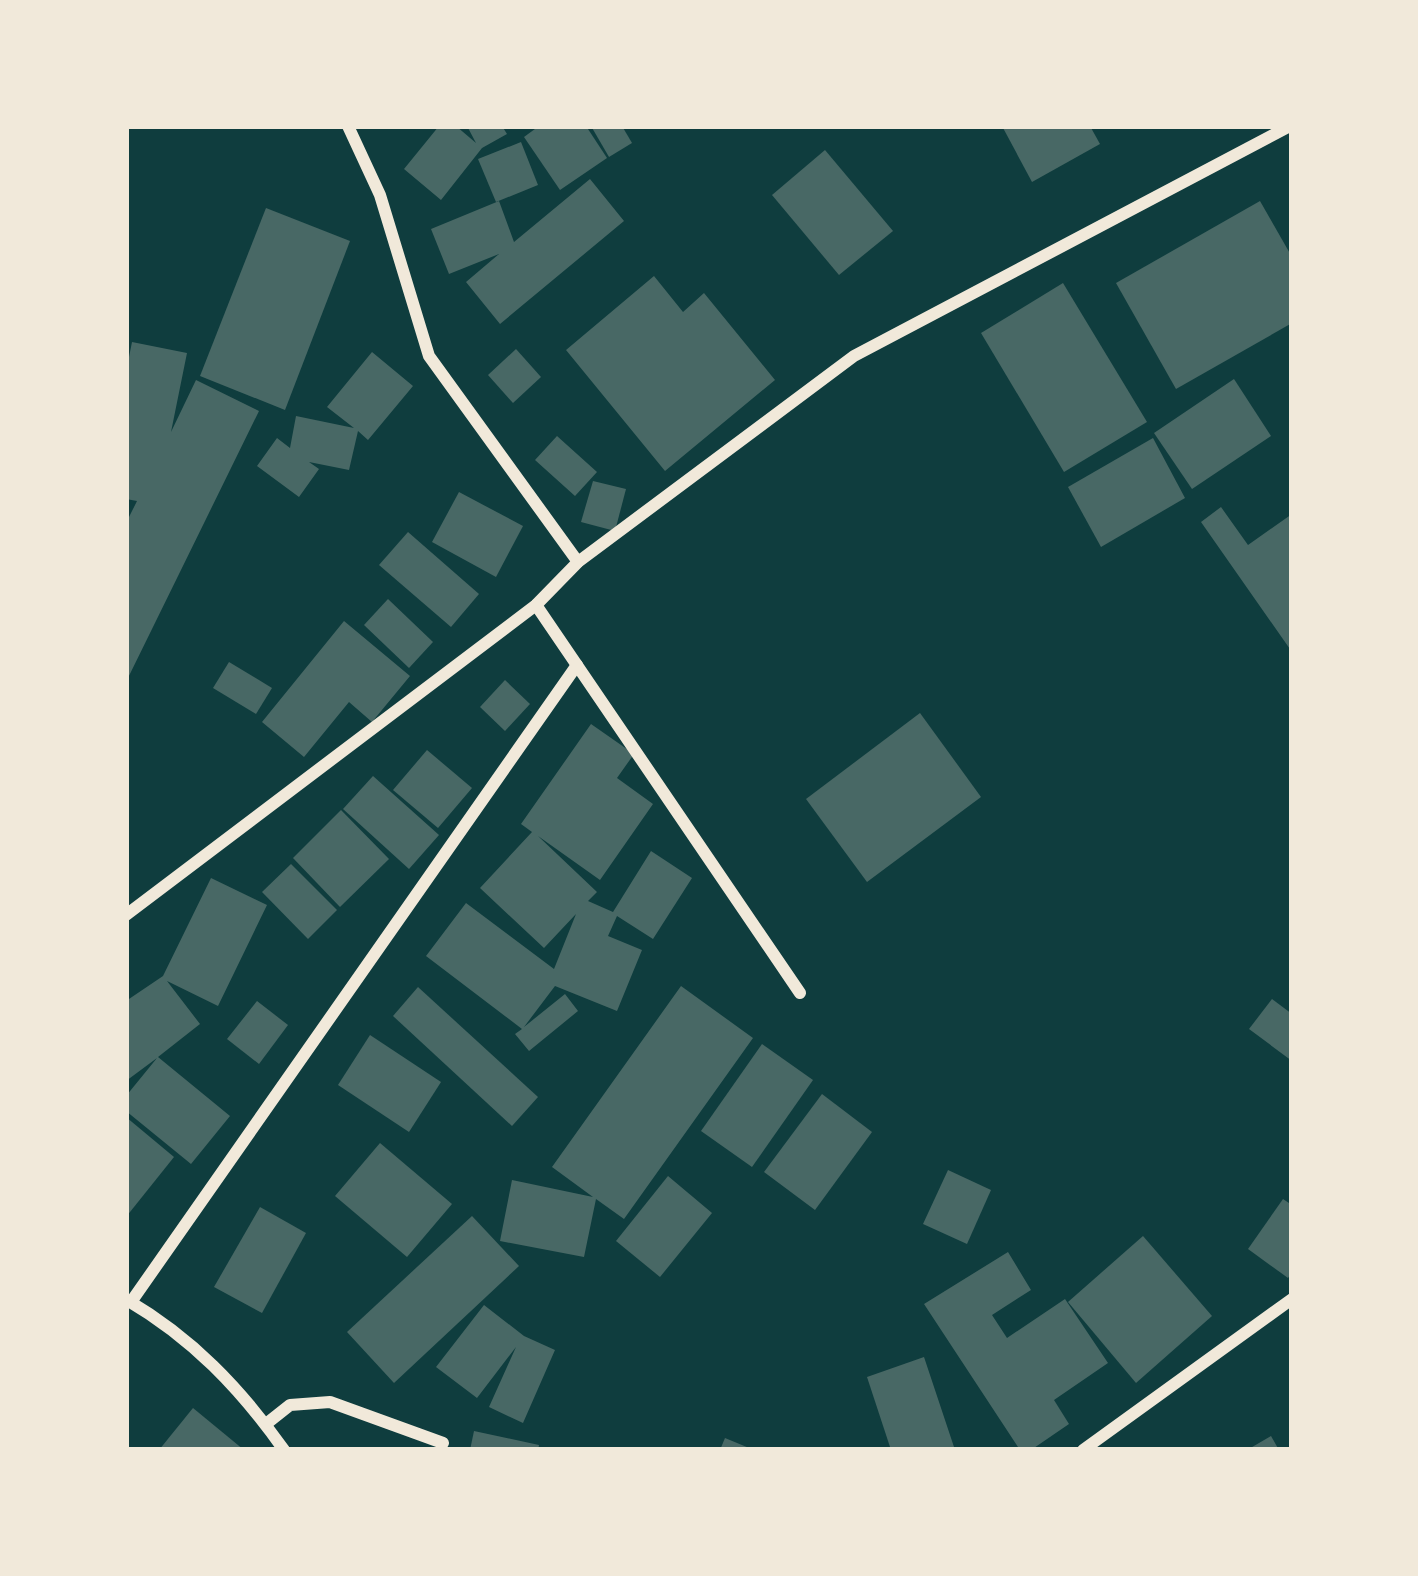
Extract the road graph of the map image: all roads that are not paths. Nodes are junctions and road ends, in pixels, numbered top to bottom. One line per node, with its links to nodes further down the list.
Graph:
1 (348, 126): 3 (street)
2 (1289, 128): 3 (street)
3 (578, 562): 4 (street)
4 (536, 604): 5 (street); 6 (street)
5 (577, 665): 7 (street); 9 (street)
6 (126, 916)
7 (800, 993)
8 (1292, 1299): 12 (street)
9 (129, 1301): 10 (street)
10 (266, 1424): 11 (street); 13 (street)
11 (442, 1443)
12 (1093, 1447)
13 (284, 1450)

